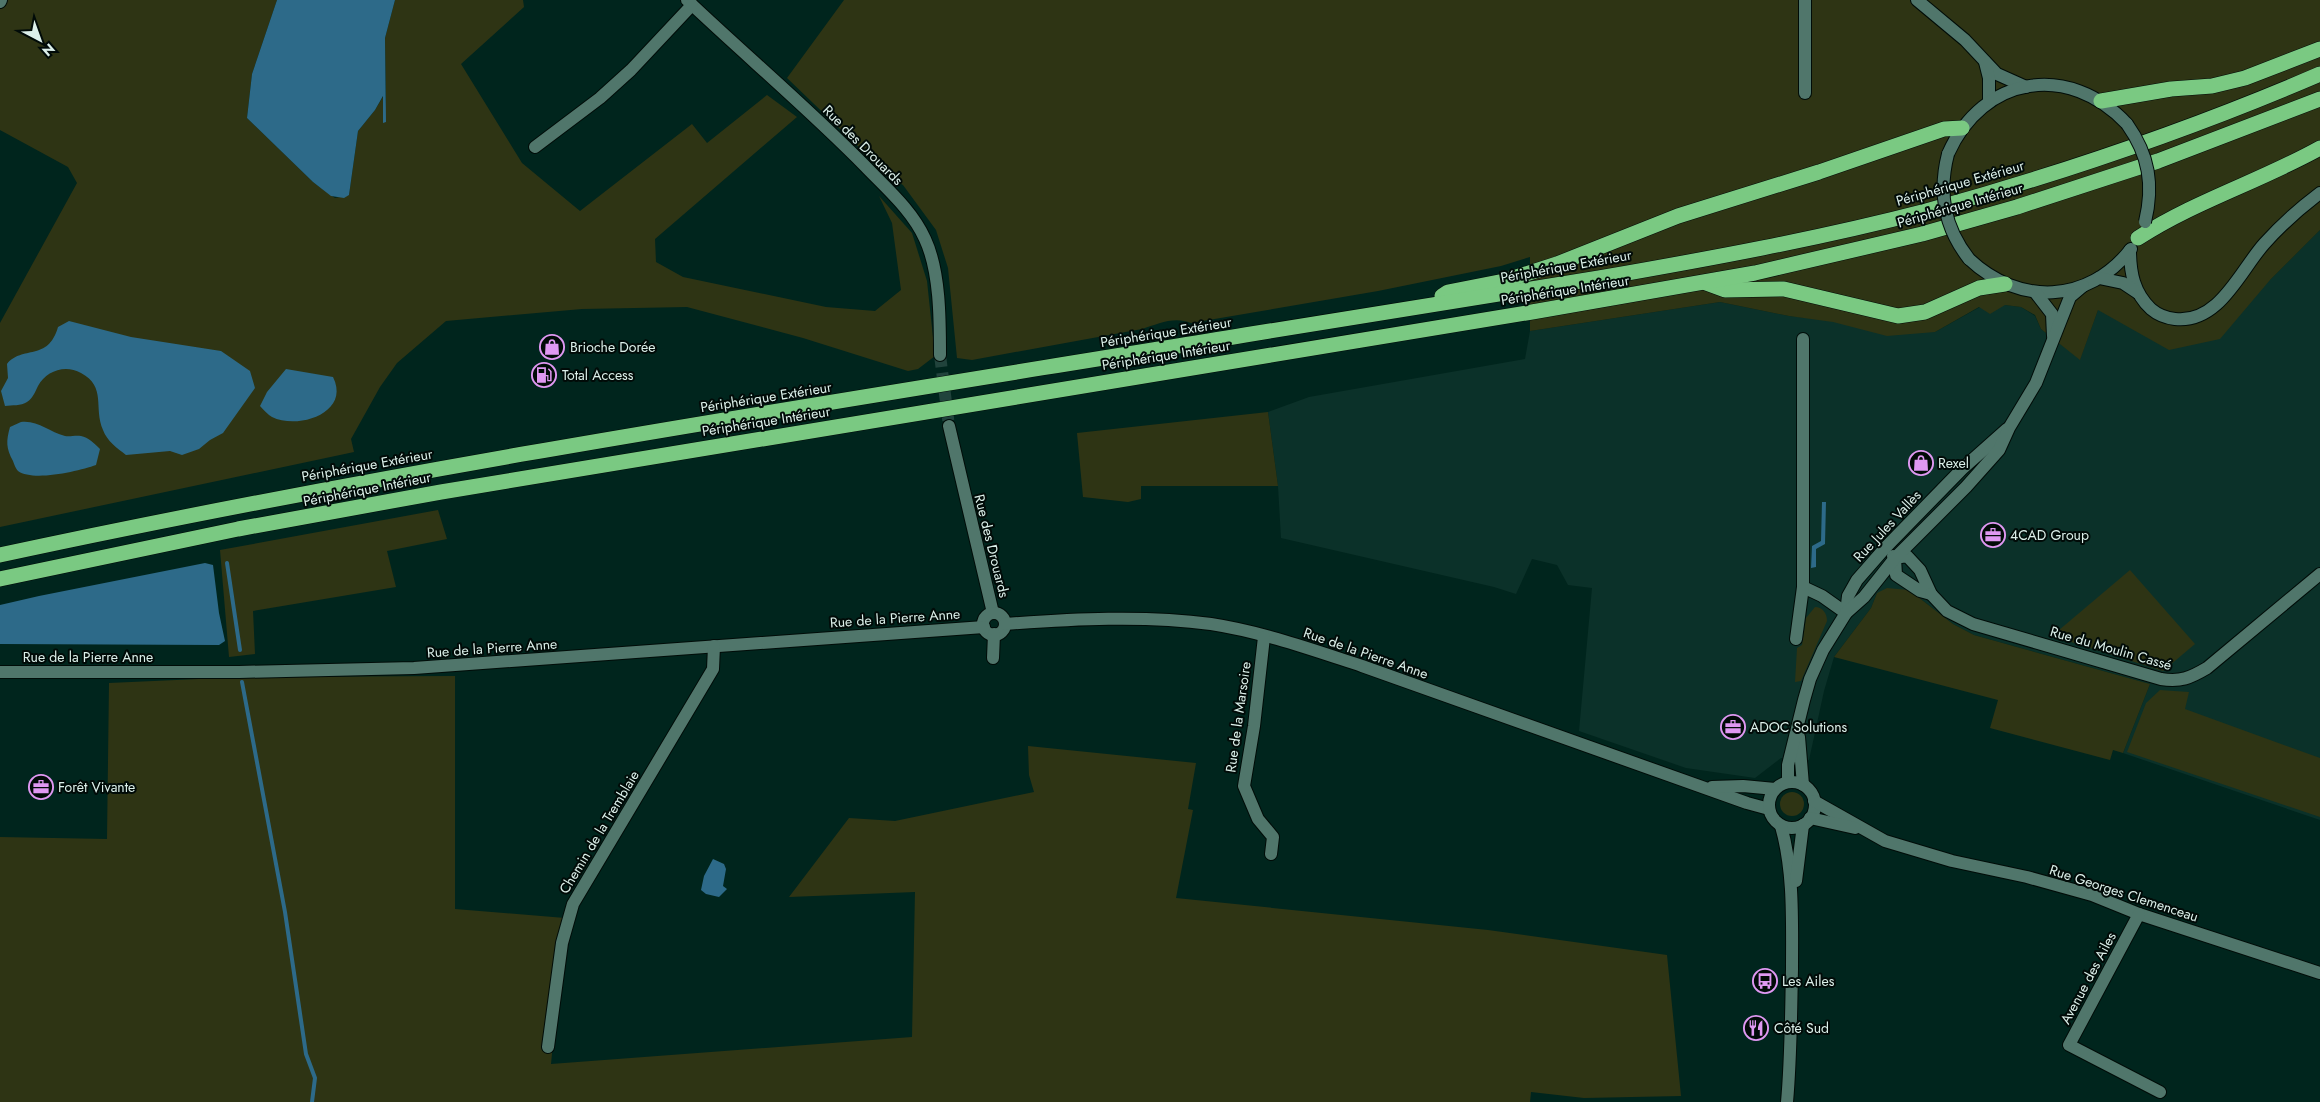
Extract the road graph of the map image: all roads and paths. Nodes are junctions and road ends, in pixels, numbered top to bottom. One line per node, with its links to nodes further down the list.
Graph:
1 (1805, 0): 8 (street)
2 (1917, 0): 5 (street)
3 (690, 2): 13 (street); 26 (street, Rue des Drouards)
4 (2320, 49): 10 (highway)
5 (1985, 62): 7 (street); 11 (street)
6 (2320, 74): 23 (highway, Périphérique Extérieur)
7 (2026, 87): 10 (street); 11 (street)
8 (1805, 93)
9 (2320, 98): 18 (highway, Périphérique Intérieur)
10 (2101, 100): 16 (street, bridge)
11 (1989, 102): 12 (street)
12 (1962, 128): 19 (street, bridge); 23 (highway)
13 (535, 147)
14 (2320, 148): 16 (highway)
15 (2320, 193): 22 (street)
16 (2134, 244): 17 (street); 22 (street)
17 (2099, 278): 20 (street); 22 (street)
18 (1706, 282): 19 (highway); 33 (highway, Périphérique Intérieur)
19 (2005, 284): 21 (street)
20 (2083, 286): 21 (street); 25 (street, Rue Jules Vallès)
21 (2035, 292): 25 (street, Rue Jules Vallès)
22 (2138, 293)
23 (1429, 305): 30 (highway, Périphérique Extérieur)
24 (1803, 339): 34 (street)
25 (2053, 339): 28 (street, Rue Jules Vallès)
26 (940, 354)
27 (949, 426): 36 (street, Rue des Drouards)
28 (2009, 428): 29 (street, Rue Jules Vallès); 31 (street, Rue Jules Vallès)
29 (1885, 548): 31 (street); 37 (street, Rue Jules Vallès)
30 (0, 555)
31 (1901, 557): 35 (street, Rue du Moulin Cassé); 35 (street, Rue du Moulin Cassé); 37 (street, Rue Jules Vallès)
32 (2320, 574): 35 (street, Rue du Moulin Cassé)
33 (0, 579)
34 (1803, 587): 37 (street); 41 (street)
35 (1931, 594)
36 (993, 613): 38 (street); 39 (street)
37 (1846, 613): 45 (street, Rue Jules Vallès)
38 (1005, 624): 39 (street); 40 (street, Rue de la Pierre Anne)
39 (989, 630): 42 (street, Rue de la Pierre Anne); 43 (street)
40 (1264, 636): 48 (street, Rue de la Pierre Anne); 55 (street, Rue de la Marsoire)
41 (1796, 639)
42 (714, 646): 44 (street, Rue de la Pierre Anne); 59 (street, Chemin de la Tremblaie)
43 (993, 658)
44 (0, 672)
45 (1798, 730): 46 (street, Rue Jules Vallès); 47 (street, Rue Jules Vallès)
46 (1788, 782): 47 (street); 49 (street)
47 (1803, 785): 50 (street)
48 (1704, 787): 49 (street, Rue de la Pierre Anne); 51 (street, Rue de la Pierre Anne)
49 (1775, 789): 51 (street)
50 (1814, 801): 52 (street); 54 (street, Rue Georges Clemenceau)
51 (1769, 809): 53 (street)
52 (1807, 822): 53 (street); 54 (street, Rue Georges Clemenceau); 56 (street)
53 (1781, 826): 56 (street)
54 (1860, 828): 57 (street, Rue Georges Clemenceau)
55 (1271, 854)
56 (1793, 906): 61 (street)
57 (2139, 914): 58 (street, Rue Georges Clemenceau); 60 (street, Avenue des Ailes)
58 (2320, 973)
59 (548, 1047)
60 (2160, 1092)
61 (1787, 1102)

